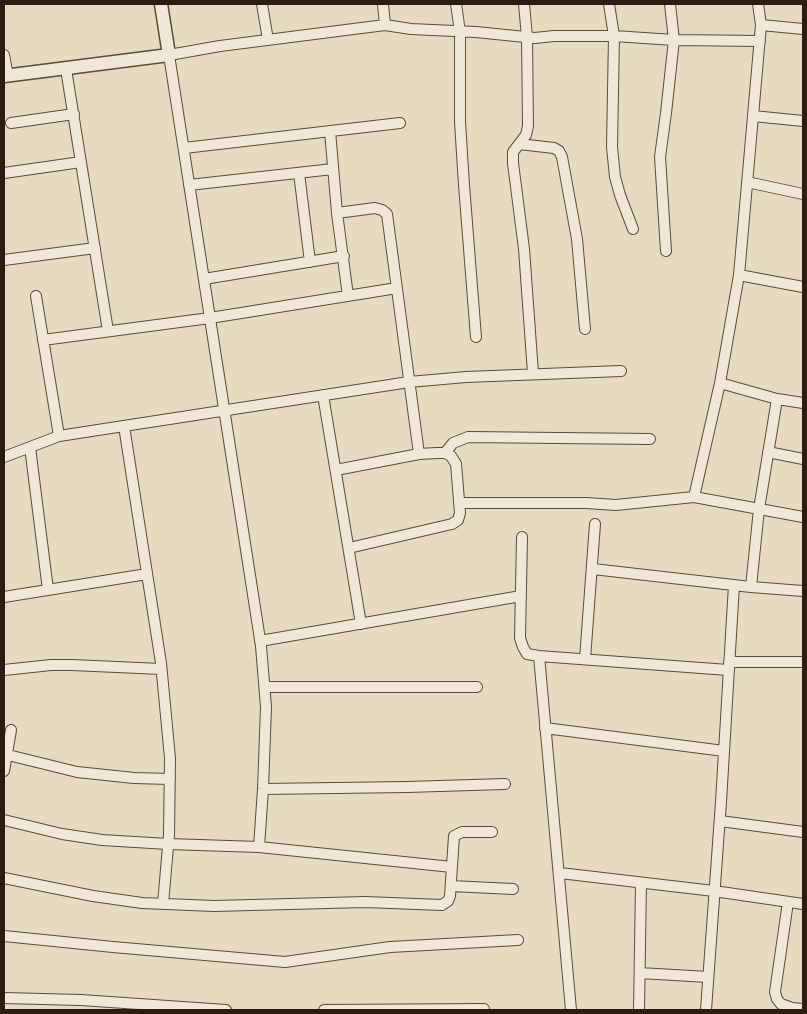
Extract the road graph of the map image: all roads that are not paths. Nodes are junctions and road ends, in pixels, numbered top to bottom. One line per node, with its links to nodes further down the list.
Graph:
1 (162, 4): 18 (street)
2 (262, 4): 15 (street)
3 (383, 4): 9 (street)
4 (456, 4): 12 (street)
5 (524, 4): 14 (street)
6 (609, 4): 13 (street)
7 (670, 4): 16 (street)
8 (758, 4): 10 (street)
9 (385, 25): 12 (street); 15 (street)
10 (761, 25): 11 (street); 17 (street)
11 (803, 29)
12 (460, 32): 14 (street); 53 (street)
13 (614, 36): 14 (street); 16 (street); 38 (street)
14 (527, 37): 28 (street)
15 (268, 40): 18 (street)
16 (674, 40): 17 (street); 40 (street)
17 (760, 41): 23 (street)
18 (169, 55): 20 (street); 29 (street)
19 (4, 56): 21 (street)
20 (66, 69): 21 (street); 22 (street)
21 (6, 76)
22 (74, 114): 25 (street); 30 (street)
23 (752, 116): 24 (street); 34 (street)
24 (803, 121)
25 (11, 123)
26 (400, 123): 27 (street)
27 (330, 131): 29 (street); 31 (street)
28 (519, 144): 51 (street); 56 (street)
29 (184, 148): 35 (street)
30 (81, 162): 32 (street); 39 (street)
31 (333, 169): 33 (street); 37 (street)
32 (4, 173)
33 (299, 173): 35 (street); 43 (street)
34 (747, 182): 36 (street); 44 (street)
35 (189, 185): 45 (street)
36 (803, 194)
37 (337, 213): 41 (street); 47 (street)
38 (633, 229)
39 (95, 248): 42 (street); 52 (street)
40 (666, 251)
41 (344, 256): 43 (street); 49 (street)
42 (4, 260)
43 (310, 262): 45 (street)
44 (740, 275): 46 (street); 58 (street)
45 (204, 279): 50 (street)
46 (803, 286)
47 (397, 288): 49 (street); 57 (street)
48 (36, 296): 54 (street)
49 (348, 296): 50 (street)
50 (210, 318): 52 (street); 62 (street)
51 (586, 329)
52 (108, 331): 54 (street)
53 (476, 337)
54 (44, 340): 64 (street)
55 (621, 371): 56 (street)
56 (533, 373): 57 (street)
57 (409, 382): 59 (street); 69 (street)
58 (720, 383): 60 (street); 73 (street)
59 (323, 395): 62 (street); 72 (street)
60 (777, 398): 61 (street); 67 (street)
61 (803, 403)
62 (224, 411): 63 (street); 89 (street)
63 (124, 426): 64 (street); 81 (street)
64 (59, 436): 66 (street)
65 (650, 440): 68 (street)
66 (30, 447): 70 (street); 84 (street)
67 (768, 452): 71 (street); 75 (street)
68 (445, 453): 69 (street); 74 (street)
69 (419, 454): 72 (street)
70 (4, 458)
71 (803, 459)
72 (336, 470): 79 (street)
73 (694, 498): 74 (street); 75 (street)
74 (459, 502): 79 (street)
75 (759, 509): 76 (street); 83 (street)
76 (803, 517)
77 (595, 524): 80 (street)
78 (522, 538): 86 (street)
79 (349, 548): 88 (street)
80 (593, 569): 82 (street); 91 (street)
81 (147, 574): 84 (street); 94 (street)
82 (734, 585): 83 (street); 93 (street)
83 (751, 587): 85 (street)
84 (48, 590): 87 (street)
85 (803, 591)
86 (521, 596): 88 (street); 90 (street)
87 (4, 597)
88 (362, 624): 89 (street)
89 (260, 641): 96 (street)
90 (539, 656): 91 (street); 98 (street)
91 (585, 659): 93 (street)
92 (803, 662): 93 (street)
93 (729, 666): 100 (street)
94 (161, 669): 95 (street); 103 (street)
95 (4, 670)
96 (265, 687): 97 (street); 105 (street)
97 (477, 687)
98 (545, 728): 100 (street); 113 (street)
99 (11, 730): 101 (street)
100 (724, 751): 107 (street)
101 (5, 754): 102 (street); 103 (street)
102 (4, 771)
103 (170, 779): 110 (street)
104 (506, 784): 105 (street)
105 (263, 789): 111 (street)
106 (4, 820): 110 (street)
107 (720, 820): 109 (street); 118 (street)
108 (492, 832): 112 (street)
109 (803, 832)
110 (168, 844): 111 (street); 120 (street)
111 (259, 847): 112 (street)
112 (452, 867): 116 (street)
113 (560, 873): 115 (street); 131 (street)
114 (4, 878): 120 (street)
115 (641, 882): 118 (street); 124 (street)
116 (451, 886): 117 (street); 120 (street)
117 (513, 889)
118 (714, 891): 119 (street); 125 (street)
119 (788, 902): 121 (street); 128 (street)
120 (163, 904)
121 (803, 904)
122 (4, 936): 123 (street)
123 (518, 940)
124 (640, 973): 125 (street); 132 (street)
125 (708, 977): 133 (street)
126 (4, 998): 129 (street)
127 (484, 1009): 130 (street)
128 (803, 1009)
129 (226, 1010)
130 (324, 1010)
131 (571, 1010)
132 (639, 1010)
133 (706, 1010)

